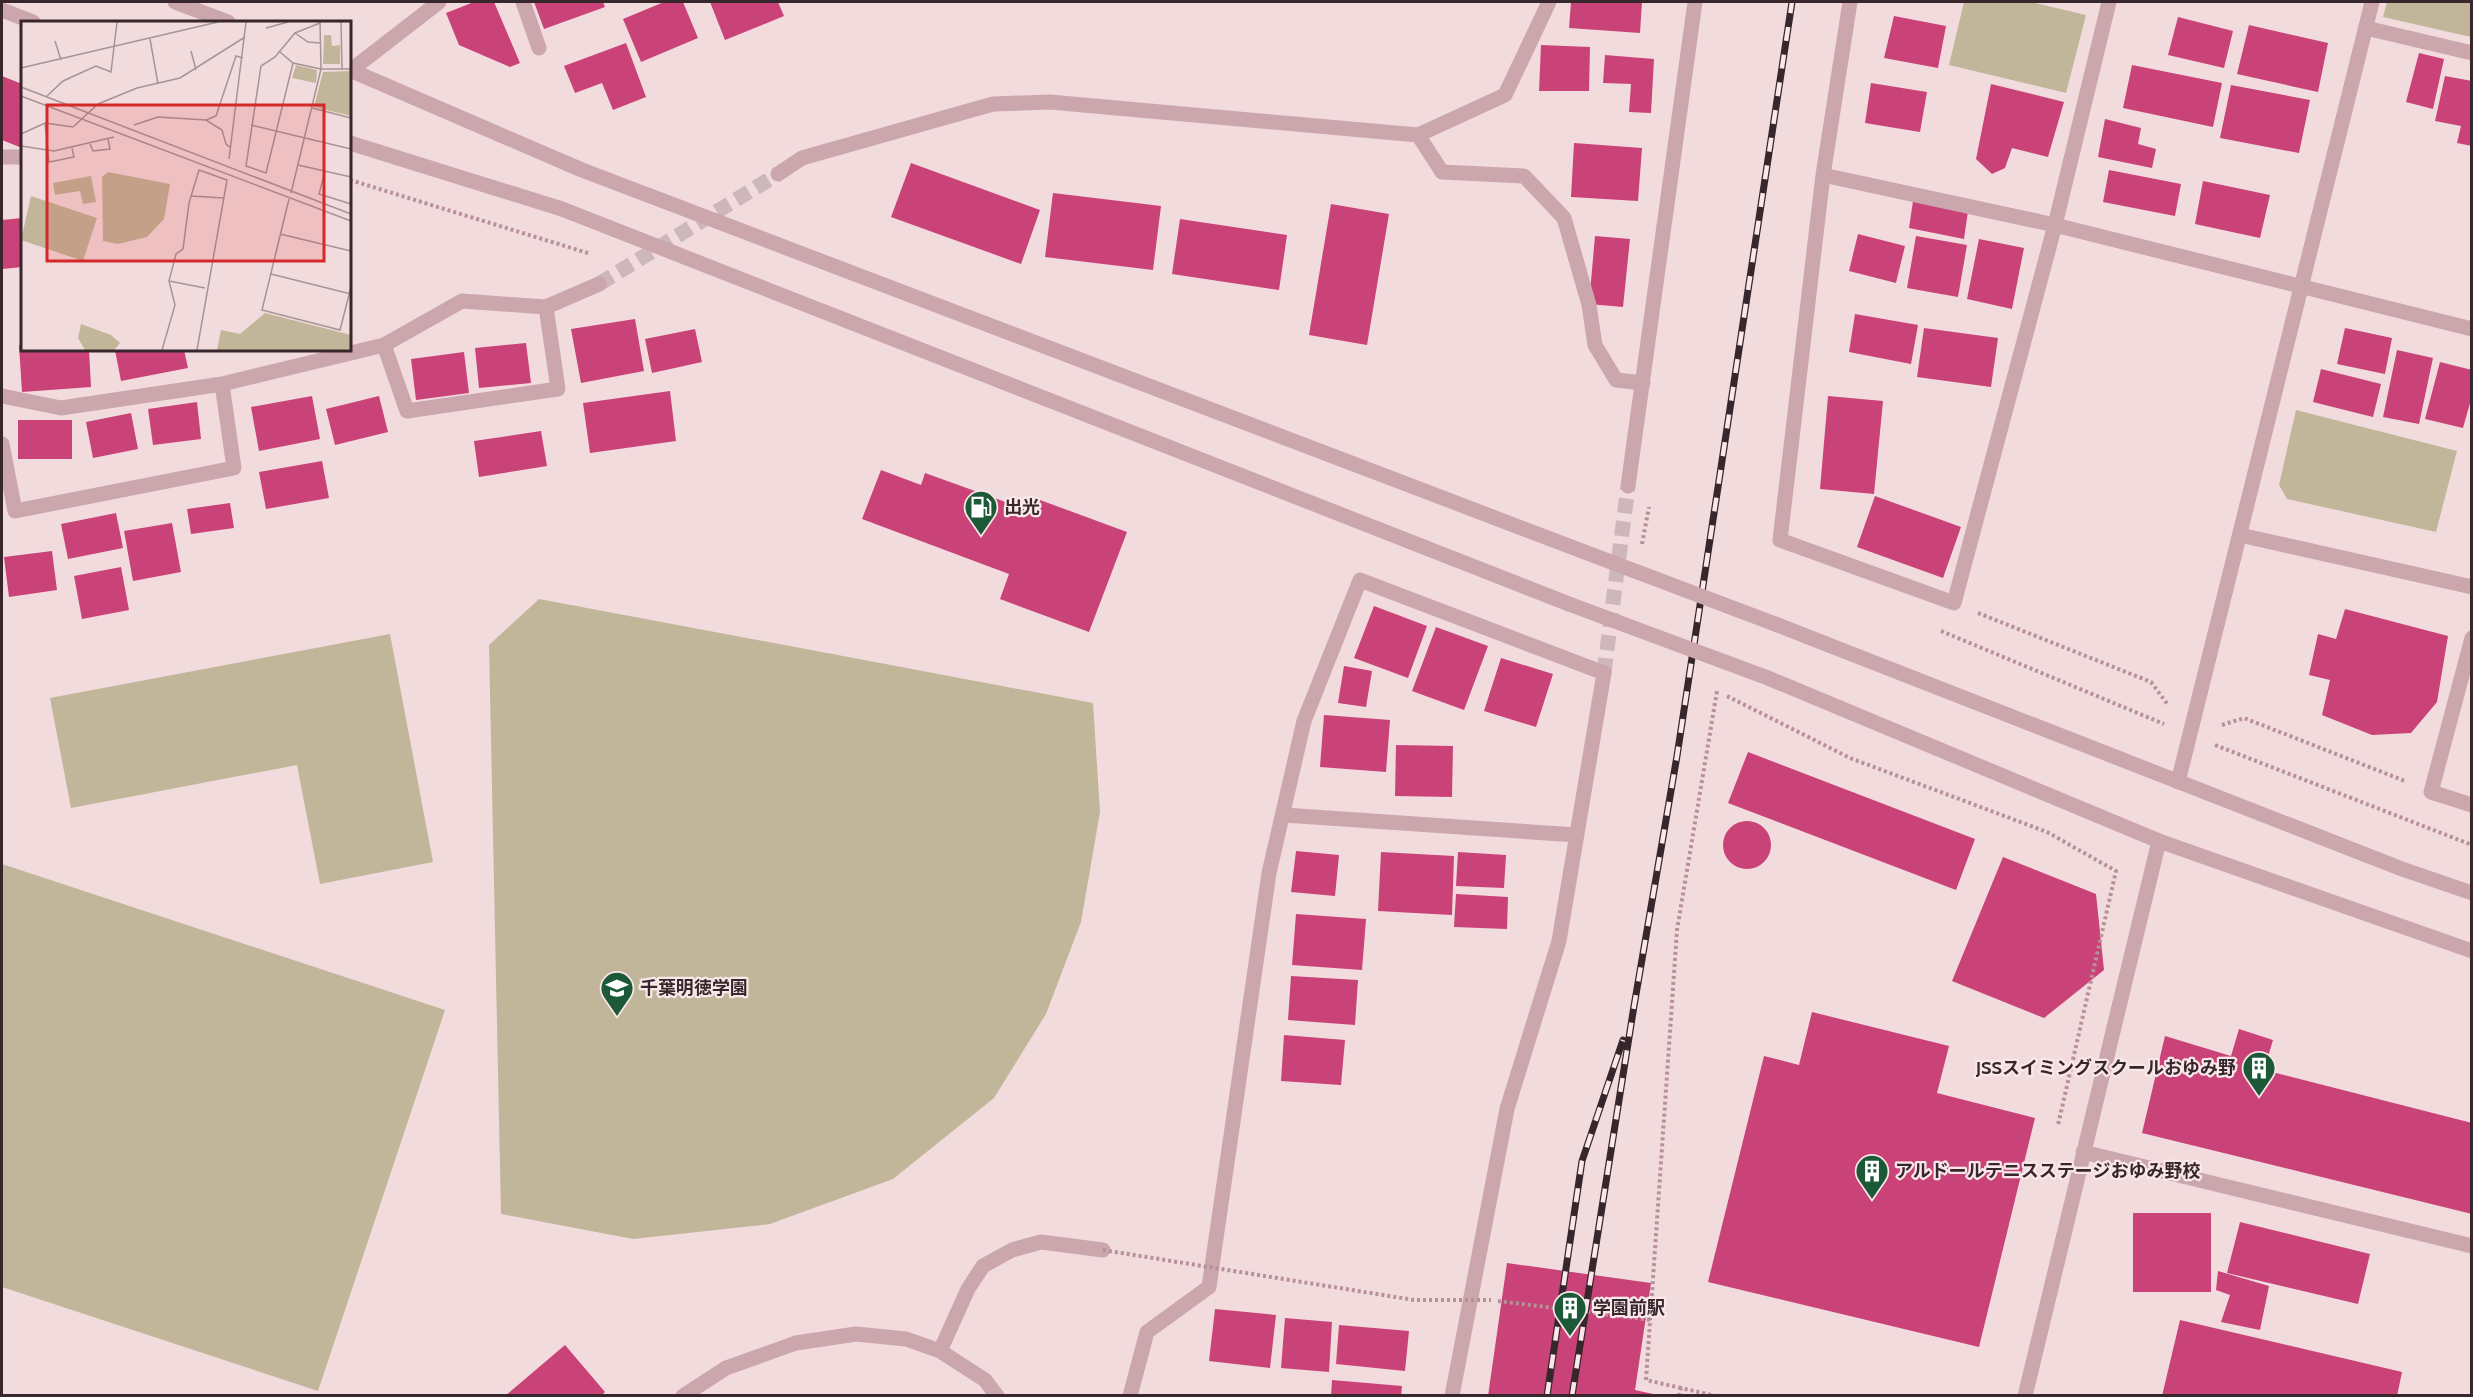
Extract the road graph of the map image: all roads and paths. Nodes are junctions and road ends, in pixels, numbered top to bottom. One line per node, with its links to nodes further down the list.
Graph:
1 (175, 2): 11 (street)
2 (439, 2): 15 (street)
3 (523, 2): 13 (street)
4 (1549, 2): 17 (street)
5 (1695, 2): 29 (street)
6 (1851, 2): 22 (street)
7 (2109, 2): 23 (street)
8 (2372, 2): 12 (street)
9 (2, 10): 10 (street)
10 (30, 21)
11 (225, 21)
12 (2366, 28): 14 (street); 25 (street)
13 (539, 48)
14 (2472, 53)
15 (351, 69)
16 (351, 70): 40 (street, bridge)
17 (1418, 135): 21 (street); 29 (street)
18 (351, 143): 45 (street, bridge)
19 (2, 157): 20 (street)
20 (21, 157)
21 (778, 174)
22 (1824, 175): 23 (street); 36 (street)
23 (2055, 225): 25 (street); 36 (street)
24 (599, 284): 26 (street)
25 (2302, 287): 27 (street); 34 (street)
26 (546, 307): 28 (street); 28 (street)
27 (2472, 329)
28 (384, 345): 30 (street)
29 (1643, 383): 33 (street)
30 (222, 384): 31 (street); 32 (street)
31 (2, 396)
32 (2, 444)
33 (1628, 486)
34 (2240, 535): 35 (street); 39 (street)
35 (2472, 587)
36 (1954, 603): 39 (path)
37 (1936, 629): 39 (path)
38 (2472, 638): 41 (street)
39 (2189, 735): 40 (street); 41 (path); 46 (path)
40 (2178, 782): 47 (street)
41 (2431, 792): 42 (street)
42 (2472, 805)
43 (1284, 814): 44 (street); 44 (street); 58 (street)
44 (1576, 835): 59 (street)
45 (2159, 841): 48 (street); 50 (street)
46 (2472, 845)
47 (2472, 893)
48 (2472, 951)
49 (2058, 1128): 53 (path)
50 (2083, 1152): 51 (street); 62 (street)
51 (2472, 1246)
52 (1102, 1250): 53 (path, bridge); 54 (street)
53 (1650, 1320): 55 (path)
54 (940, 1351): 56 (street); 57 (street)
55 (1681, 1388): 60 (path); 61 (path)
56 (683, 1395)
57 (997, 1395)
58 (1130, 1395)
59 (1452, 1395)
60 (1680, 1395)
61 (1716, 1395)
62 (2025, 1395)

